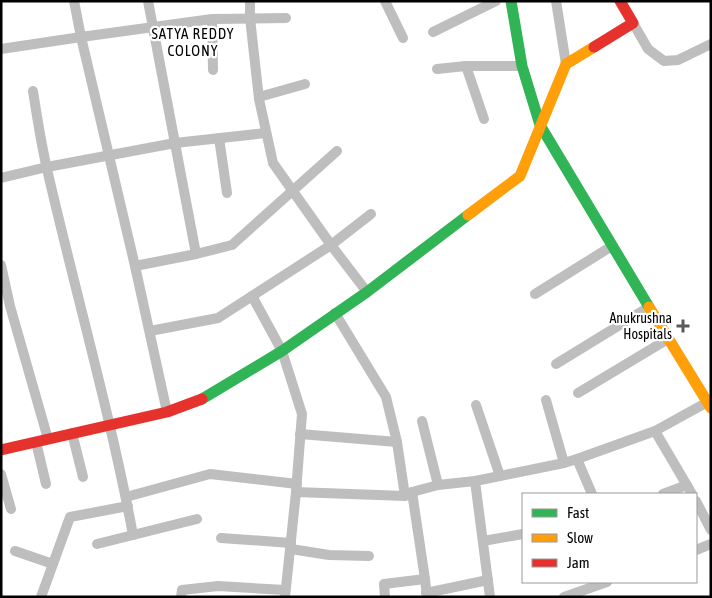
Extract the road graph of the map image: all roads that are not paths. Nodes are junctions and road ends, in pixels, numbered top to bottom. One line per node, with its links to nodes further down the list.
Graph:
1 (74, 1): 15 (street)
2 (148, 1): 13 (street)
3 (250, 1): 9 (street)
4 (386, 1): 16 (street)
5 (496, 1): 14 (street)
6 (511, 1): 21 (street)
7 (556, 1): 19 (street)
8 (620, 1): 12 (street)
9 (250, 18): 10 (street); 11 (street); 26 (street)
10 (286, 18)
11 (212, 20): 13 (street); 23 (street)
12 (633, 23): 17 (street); 19 (street)
13 (152, 27): 15 (street); 31 (street)
14 (432, 32)
15 (81, 37): 18 (street); 33 (street)
16 (403, 38)
17 (711, 44)
18 (1, 49)
19 (566, 64): 28 (street)
20 (466, 66): 21 (street); 22 (street); 27 (street)
21 (522, 66): 28 (street)
22 (438, 69)
23 (213, 70)
24 (305, 84): 26 (street)
25 (33, 91): 34 (street)
26 (259, 97): 29 (street)
27 (484, 119)
28 (540, 125): 40 (street); 44 (street)
29 (266, 133): 30 (street); 36 (street)
30 (219, 138): 31 (street); 37 (street)
31 (175, 143): 33 (street); 41 (street)
32 (337, 151): 36 (street)
33 (109, 156): 34 (street); 43 (street)
34 (46, 167): 35 (street); 60 (street)
35 (1, 178)
36 (293, 191): 39 (street); 41 (street)
37 (227, 193)
38 (371, 214): 39 (street)
39 (331, 245): 44 (street); 46 (street)
40 (612, 246): 45 (street); 47 (street)
41 (196, 254): 43 (street)
42 (1, 265): 48 (street)
43 (135, 266): 50 (street)
44 (367, 292): 49 (street)
45 (535, 294)
46 (252, 296): 50 (street); 52 (street)
47 (649, 307): 51 (street); 53 (street)
48 (6, 308): 64 (street)
49 (335, 313): 52 (street); 66 (street)
50 (150, 331): 58 (street)
51 (668, 339): 54 (street); 56 (street)
52 (282, 351): 58 (street); 63 (street)
53 (556, 364)
54 (578, 393)
55 (546, 400): 69 (street)
56 (710, 403): 61 (street)
57 (476, 405): 71 (street)
58 (167, 412): 60 (street)
59 (422, 421): 75 (street)
60 (110, 424): 62 (street); 81 (street)
61 (655, 431): 68 (street); 77 (street)
62 (72, 433): 64 (street); 72 (street)
63 (300, 434): 66 (street); 76 (street)
64 (48, 439): 65 (street)
65 (36, 442): 67 (street); 74 (street)
66 (397, 442): 80 (street)
67 (1, 450)
68 (577, 459): 69 (street); 78 (street)
69 (564, 463): 71 (street)
70 (1, 474): 83 (street)
71 (500, 476): 73 (street)
72 (83, 477)
73 (475, 481): 75 (street); 89 (street)
74 (46, 484)
75 (438, 485): 80 (street)
76 (297, 488): 80 (street); 81 (street); 92 (street)
77 (690, 490): 79 (street)
78 (592, 493)
79 (670, 493)
80 (408, 494): 97 (street)
81 (127, 501): 87 (street); 96 (street)
82 (697, 503): 85 (street)
83 (10, 509)
84 (197, 519): 87 (street)
85 (711, 530)
86 (522, 534): 89 (street)
87 (133, 535): 90 (street)
88 (222, 538): 92 (street)
89 (483, 541): 98 (street)
90 (97, 544)
91 (711, 544): 93 (street)
92 (291, 546): 95 (street); 100 (street)
93 (697, 550)
94 (15, 551): 96 (street)
95 (369, 556)
96 (53, 564): 102 (street)
97 (425, 579): 101 (street); 104 (street)
98 (488, 580): 101 (street); 105 (street)
99 (604, 583): 106 (street)
100 (285, 594): 103 (street)
101 (427, 595)
102 (41, 597)
103 (181, 597)
104 (385, 597)
105 (490, 597)
106 (564, 597)

